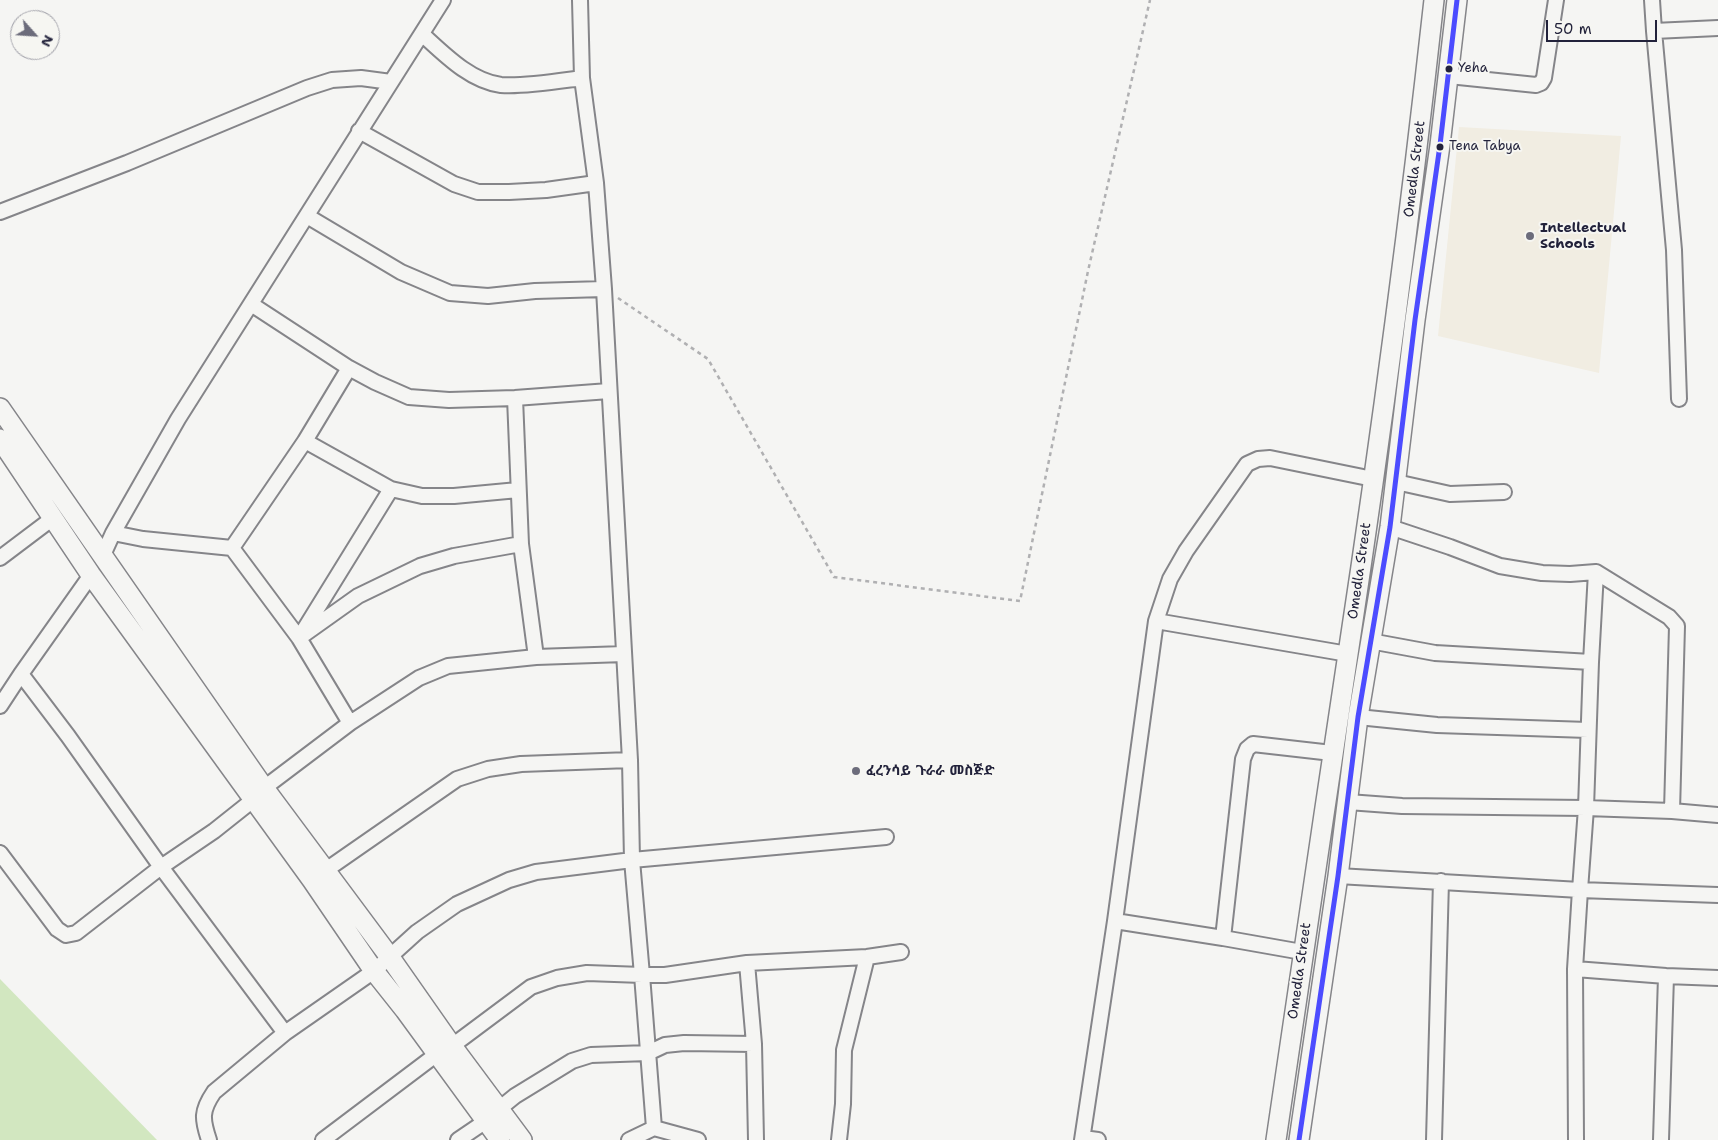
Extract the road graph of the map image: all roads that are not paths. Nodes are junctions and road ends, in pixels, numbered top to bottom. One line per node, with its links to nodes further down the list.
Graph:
1 (443, 0): 9 (street)
2 (580, 0): 11 (street)
3 (1434, 0): 14 (main road, Omedla Street)
4 (1457, 0): 10 (main road, Omedla Street)
5 (1556, 0): 10 (street)
6 (1652, 0): 8 (street)
7 (1718, 28): 8 (street)
8 (1654, 31): 24 (street)
9 (422, 34): 11 (street); 12 (street)
10 (1448, 76): 15 (main road, Omedla Street)
11 (582, 78): 16 (street)
12 (391, 82): 13 (street); 17 (street)
13 (358, 132): 16 (street); 18 (street)
14 (1418, 144): 15 (main road); 28 (main road, Omedla Street)
15 (1440, 145): 29 (main road, Omedla Street)
16 (596, 183): 19 (street)
17 (0, 212)
18 (307, 216): 19 (street); 20 (street)
19 (604, 289): 22 (street)
20 (251, 304): 21 (street); 35 (street)
21 (349, 368): 23 (street); 27 (street)
22 (609, 391): 23 (street); 47 (street)
23 (515, 398): 31 (street)
24 (1680, 399)
25 (0, 408): 36 (main road)
26 (0, 439): 33 (main road)
27 (305, 441): 30 (street); 39 (street)
28 (1373, 479): 44 (street); 48 (main road, Omedla Street)
29 (1396, 482): 32 (street); 34 (main road, Omedla Street)
30 (392, 489): 31 (street); 45 (street)
31 (518, 490): 37 (street)
32 (1504, 492)
33 (53, 518): 38 (main road); 41 (street)
34 (1390, 527): 42 (street); 46 (main road, Omedla Street)
35 (113, 533): 39 (street); 40 (street)
36 (88, 534): 38 (main road); 40 (main road)
37 (521, 544): 45 (street); 49 (street)
38 (73, 548): 43 (main road)
39 (232, 548): 45 (street)
40 (103, 555): 58 (main road)
41 (0, 558)
42 (1596, 572): 50 (street); 61 (street)
43 (91, 575): 51 (street); 58 (main road)
44 (1156, 621): 48 (street); 72 (street)
45 (299, 638): 54 (street)
46 (1370, 642): 50 (street); 53 (main road, Omedla Street)
47 (624, 654): 49 (street); 57 (street)
48 (1348, 654): 56 (main road, Omedla Street)
49 (536, 657): 54 (street)
50 (1591, 662): 55 (street)
51 (21, 674): 52 (street); 66 (street)
52 (0, 706)
53 (1358, 717): 55 (street); 59 (main road, Omedla Street)
54 (350, 723): 58 (street)
55 (1588, 730): 60 (street)
56 (1332, 753): 73 (street); 75 (main road, Omedla Street)
57 (630, 760): 65 (street); 67 (street)
58 (259, 794): 66 (street); 67 (main road); 80 (main road)
59 (1348, 802): 60 (street); 68 (main road, Omedla Street)
60 (1586, 808): 61 (street); 70 (street)
61 (1672, 812): 62 (street)
62 (1718, 815)
63 (886, 837): 65 (street)
64 (0, 853): 66 (street)
65 (632, 860): 76 (street); 81 (street)
66 (161, 867): 84 (street)
67 (326, 870): 76 (main road)
68 (1338, 876): 69 (street); 102 (main road, Omedla Street)
69 (1441, 882): 70 (street); 103 (street)
70 (1580, 890): 71 (street); 79 (street)
71 (1718, 895)
72 (1115, 920): 73 (street); 90 (street)
73 (1223, 938): 75 (street)
74 (901, 952): 77 (street)
75 (1302, 952): 101 (main road, Omedla Street)
76 (389, 956): 80 (street); 86 (main road)
77 (867, 957): 78 (street); 99 (street)
78 (746, 963): 81 (street); 85 (street)
79 (1575, 969): 82 (street); 104 (street)
80 (374, 971): 84 (street); 86 (main road)
81 (642, 975): 86 (street); 87 (street)
82 (1666, 976): 83 (street); 105 (street)
83 (1718, 978)
84 (284, 1032): 91 (street)
85 (754, 1044): 87 (street); 98 (street)
86 (444, 1050): 88 (main road); 92 (street)
87 (648, 1053): 88 (street); 89 (street)
88 (492, 1115): 93 (street); 94 (main road); 95 (main road)
89 (654, 1128): 96 (street); 97 (street)
90 (1083, 1139): 100 (street)
91 (208, 1140)
92 (323, 1140)
93 (458, 1140)
94 (500, 1140)
95 (522, 1140)
96 (629, 1140)
97 (698, 1140)
98 (756, 1140)
99 (839, 1140)
100 (1098, 1140)
101 (1276, 1140)
102 (1299, 1140)
103 (1434, 1140)
104 (1576, 1140)
105 (1661, 1140)

